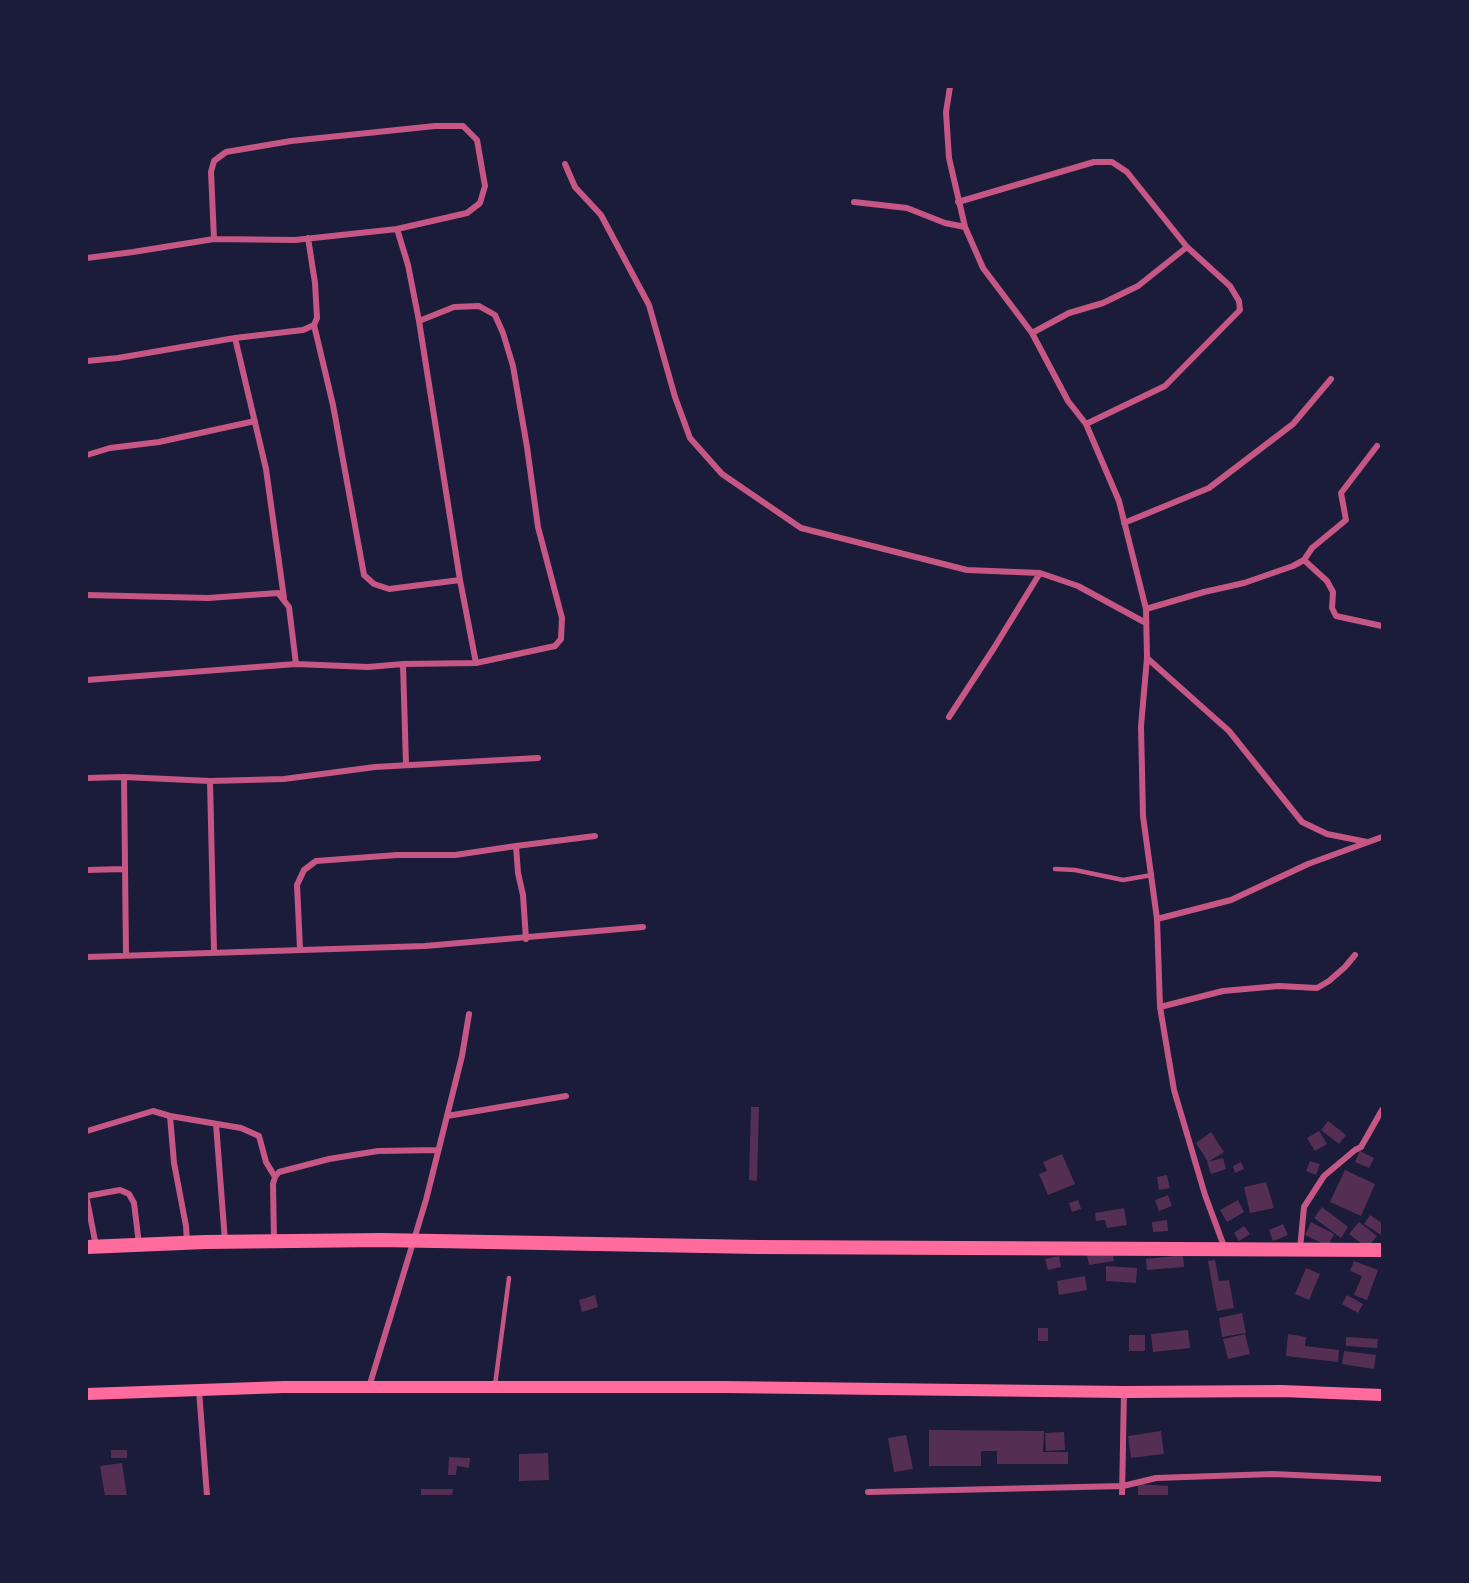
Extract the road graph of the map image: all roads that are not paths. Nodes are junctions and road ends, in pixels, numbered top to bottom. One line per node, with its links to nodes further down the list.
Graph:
1 (950, 87): 4 (street)
2 (565, 164): 23 (street)
3 (854, 202): 5 (street)
4 (958, 202): 5 (street); 9 (street)
5 (965, 227): 13 (street)
6 (397, 229): 7 (street); 8 (street); 11 (street)
7 (214, 238): 8 (street); 10 (street)
8 (309, 238): 12 (street)
9 (1187, 247): 13 (street); 18 (street)
10 (87, 258)
11 (419, 321): 24 (street); 31 (street)
12 (314, 325): 14 (street); 24 (street)
13 (1032, 333): 18 (street)
14 (235, 338): 15 (street); 17 (street)
15 (87, 361)
16 (1331, 379): 21 (street)
17 (255, 421): 20 (street); 26 (street)
18 (1086, 424): 21 (street)
19 (1377, 446): 22 (street)
20 (87, 455)
21 (1124, 523): 27 (street)
22 (1304, 560): 27 (street); 29 (street)
23 (1040, 573): 28 (street); 35 (street)
24 (460, 580): 31 (street)
25 (87, 595): 26 (street)
26 (284, 599): 32 (street)
27 (1146, 609): 28 (street)
28 (1146, 623): 30 (street)
29 (1382, 626)
30 (1147, 658): 43 (street); 48 (street)
31 (477, 663): 33 (street)
32 (296, 664): 33 (street); 34 (street)
33 (403, 664): 37 (street)
34 (87, 680)
35 (949, 717)
36 (538, 758): 37 (street)
37 (406, 765): 40 (street)
38 (124, 777): 39 (street); 40 (street); 45 (street)
39 (87, 778)
40 (210, 781): 53 (street)
41 (595, 836): 44 (street)
42 (1382, 837): 43 (street)
43 (1367, 842): 49 (street)
44 (516, 846): 51 (street); 52 (street)
45 (125, 869): 46 (street); 54 (street)
46 (87, 870)
47 (1055, 870): 48 (lane)
48 (1152, 875): 49 (street)
49 (1157, 919): 57 (street)
50 (643, 927): 51 (street)
51 (526, 939): 52 (street)
52 (300, 949): 53 (street)
53 (214, 952): 54 (street)
54 (126, 955): 56 (street)
55 (1355, 955): 57 (street)
56 (87, 957)
57 (1160, 1007): 75 (street)
58 (469, 1014): 62 (street)
59 (566, 1096): 62 (street)
60 (1382, 1110): 76 (street)
61 (170, 1116): 63 (street); 64 (street); 72 (street)
62 (447, 1116): 65 (street)
63 (216, 1124): 66 (street); 71 (street)
64 (87, 1131)
65 (438, 1150): 66 (street); 70 (street)
66 (275, 1177): 69 (street)
67 (87, 1196): 73 (street)
68 (87, 1200): 74 (street)
69 (274, 1241): 70 (main road); 71 (main road)
70 (414, 1241): 75 (main road); 79 (street)
71 (225, 1242): 72 (main road)
72 (187, 1243): 73 (main road)
73 (139, 1245): 74 (main road)
74 (92, 1247)
75 (1225, 1250): 76 (main road)
76 (1300, 1250): 77 (main road)
77 (1382, 1251)
78 (509, 1278): 80 (lane)
79 (369, 1387): 80 (main road); 81 (main road)
80 (495, 1387): 82 (main road)
81 (199, 1390): 83 (main road); 88 (street)
82 (1124, 1392): 84 (main road); 86 (street)
83 (87, 1394)
84 (1382, 1395)
85 (1382, 1479): 86 (street)
86 (1123, 1486): 87 (street); 89 (street)
87 (868, 1492)
88 (207, 1496)
89 (1122, 1496)

